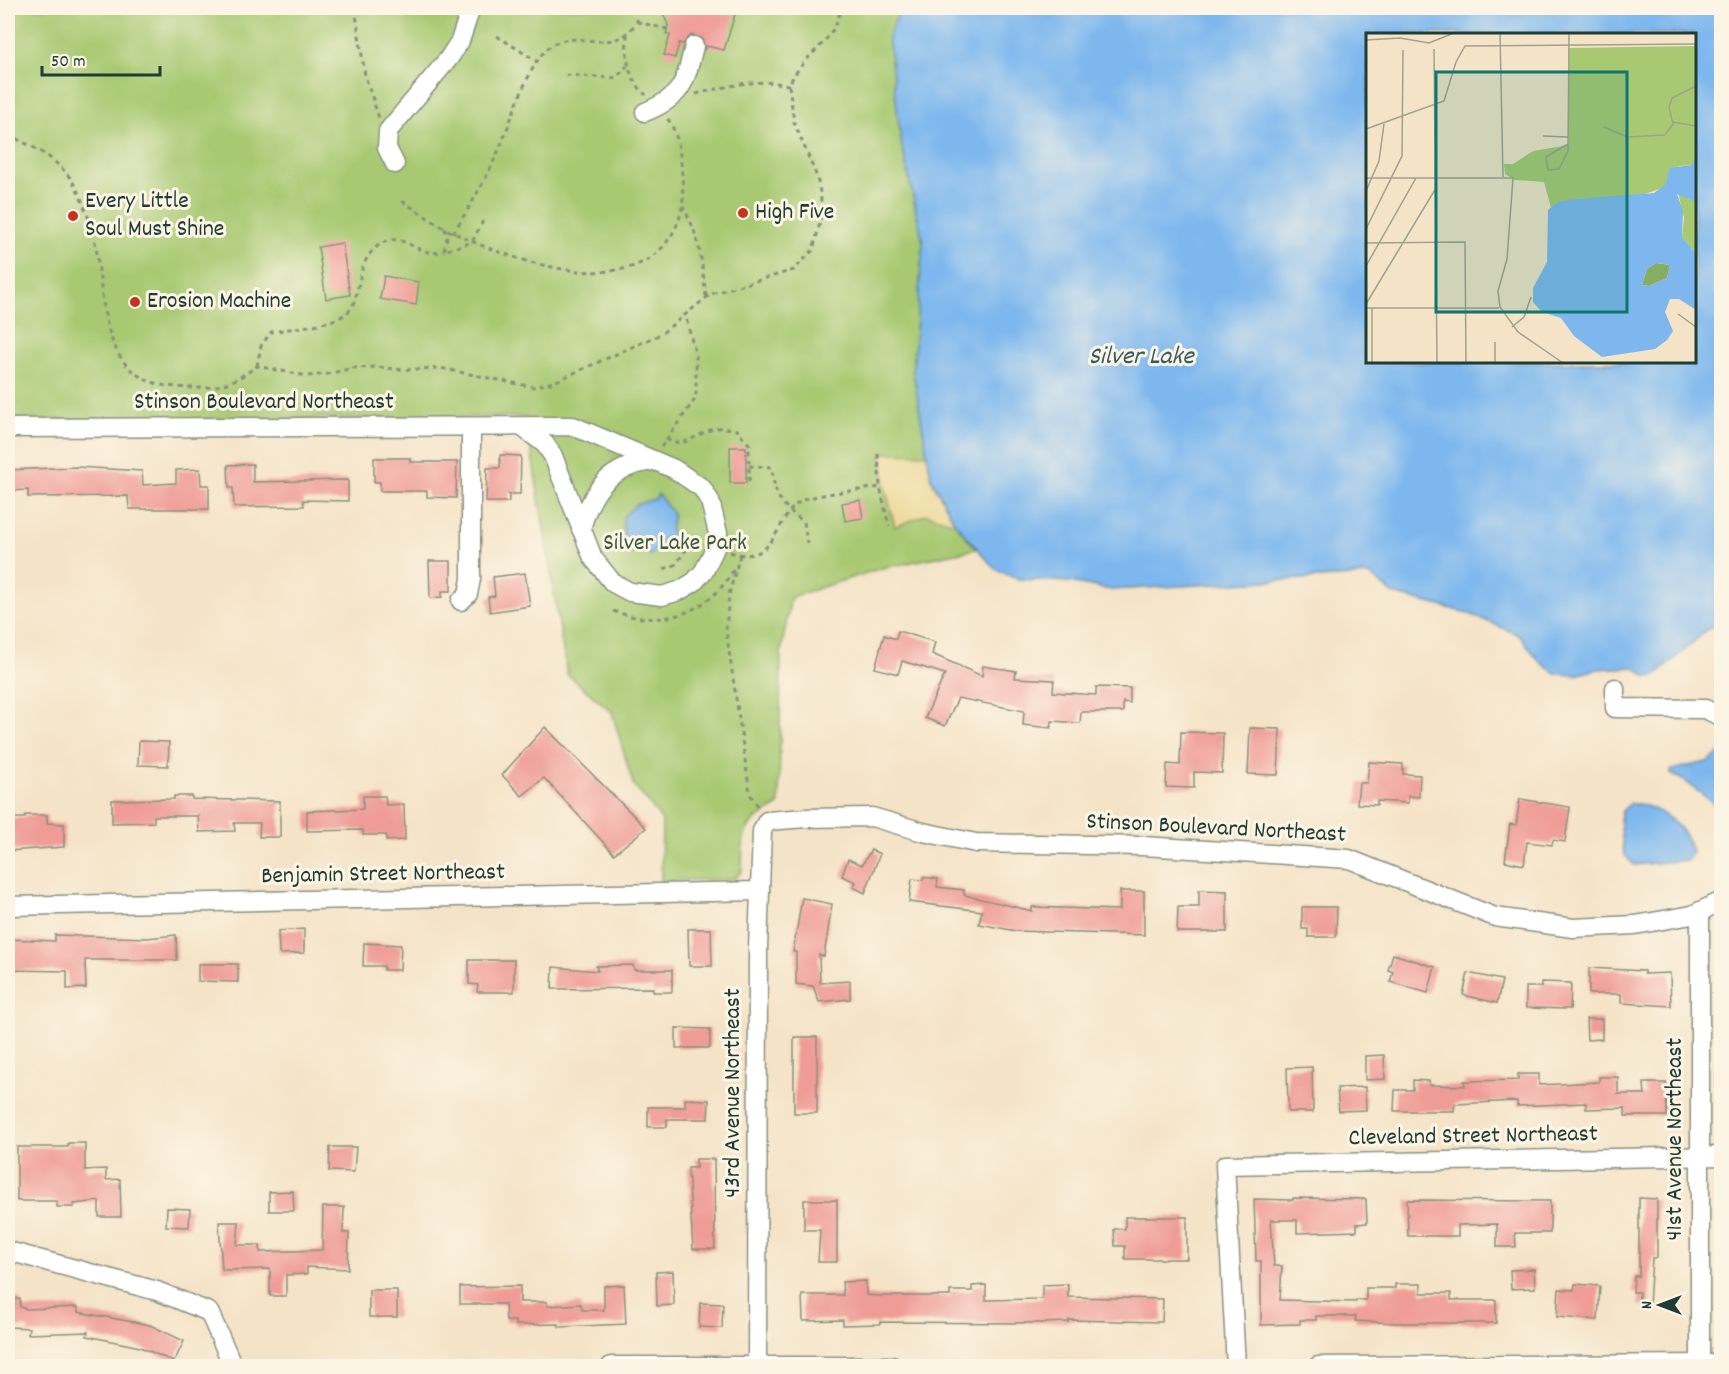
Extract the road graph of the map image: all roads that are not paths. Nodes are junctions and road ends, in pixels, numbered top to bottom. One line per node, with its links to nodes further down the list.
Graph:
1 (471, 8): 4 (street)
2 (694, 46): 3 (street)
3 (661, 112)
4 (395, 164)
5 (471, 427): 6 (street, Stinson Boulevard Northeast); 7 (street, Stinson Boulevard Northeast); 10 (street)
6 (522, 427): 8 (street, Stinson Boulevard Northeast); 9 (street, Stinson Boulevard Northeast)
7 (8, 429)
8 (654, 461): 9 (street); 9 (street, Stinson Boulevard Northeast)
9 (581, 529)
10 (461, 601)
11 (1615, 688): 12 (street)
12 (1722, 717)
13 (767, 821): 14 (street, 43rd Avenue Northeast); 17 (street, Stinson Boulevard Northeast)
14 (760, 891): 16 (street, Benjamin Street Northeast); 25 (street, 43rd Avenue Northeast)
15 (1722, 901): 17 (street, Stinson Boulevard Northeast)
16 (8, 906)
17 (1700, 911): 18 (street, 41st Avenue Northeast)
18 (1700, 1156): 19 (street, Cleveland Street Northeast); 22 (street, 41st Avenue Northeast); 28 (street, Cleveland Street Northeast)
19 (1722, 1156)
20 (8, 1251): 23 (street)
21 (1722, 1364): 22 (street)
22 (1700, 1365): 29 (street)
23 (233, 1366)
24 (611, 1366): 25 (street)
25 (757, 1366): 26 (street)
26 (823, 1366): 27 (street)
27 (892, 1366)
28 (1236, 1366)
29 (1318, 1366)

